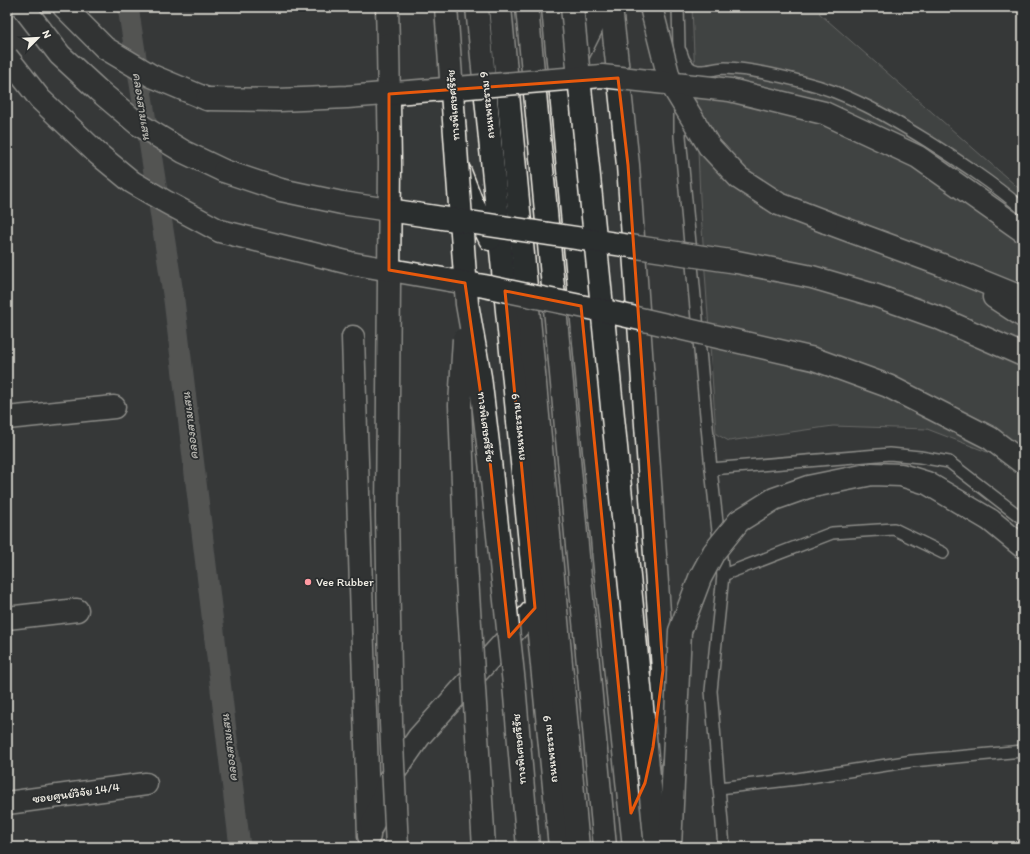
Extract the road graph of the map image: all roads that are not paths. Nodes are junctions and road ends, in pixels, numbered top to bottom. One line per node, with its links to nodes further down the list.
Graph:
1 (23, 7): 26 (main road, bridge)
2 (64, 7): 19 (main road, bridge)
3 (387, 7): 44 (main road, bridge)
4 (436, 7): 20 (main road)
5 (446, 7): 23 (main road, ทางพิเศษศรีรัช, bridge)
6 (477, 7): 20 (main road, ถนนพระราม 9)
7 (500, 7): 48 (main road, ถนนพระราม 9, bridge)
8 (527, 7): 49 (main road, bridge)
9 (553, 7): 17 (main road)
10 (572, 7): 51 (main road, bridge)
11 (604, 7): 17 (main road)
12 (611, 7): 42 (main road, bridge)
13 (651, 7): 21 (main road, bridge)
14 (678, 7): 15 (lane)
15 (679, 41): 18 (lane); 30 (lane)
16 (7, 57): 29 (main road, bridge)
17 (561, 89): 42 (main road)
18 (1023, 208)
19 (1023, 231)
20 (503, 265): 35 (main road, ถนนพระราม 9)
21 (942, 265): 22 (main road); 24 (main road)
22 (1023, 298)
23 (467, 304): 45 (main road, bridge); 46 (main road, ทางพิเศษศรีรัช, bridge)
24 (1023, 316)
25 (353, 337): 43 (main road)
26 (1023, 356)
27 (114, 407): 28 (main road)
28 (7, 418)
29 (1023, 463)
30 (711, 469): 31 (lane); 34 (lane)
31 (1023, 520)
32 (1023, 547): 52 (main road, bridge)
33 (943, 553): 34 (lane)
34 (723, 575): 40 (lane)
35 (535, 608): 43 (main road); 47 (main road, ถนนพระราม 9)
36 (77, 610): 37 (main road)
37 (7, 618)
38 (1023, 751): 40 (lane)
39 (146, 784): 41 (main road, ซอยศูนย์วิจัย 14/4)
40 (719, 788): 53 (lane)
41 (7, 803)
42 (631, 813): 50 (main road)
43 (369, 841)
44 (397, 847)
45 (484, 847)
46 (528, 847)
47 (560, 847)
48 (578, 847)
49 (605, 847)
50 (634, 847)
51 (656, 847)
52 (670, 847)
53 (724, 847)

